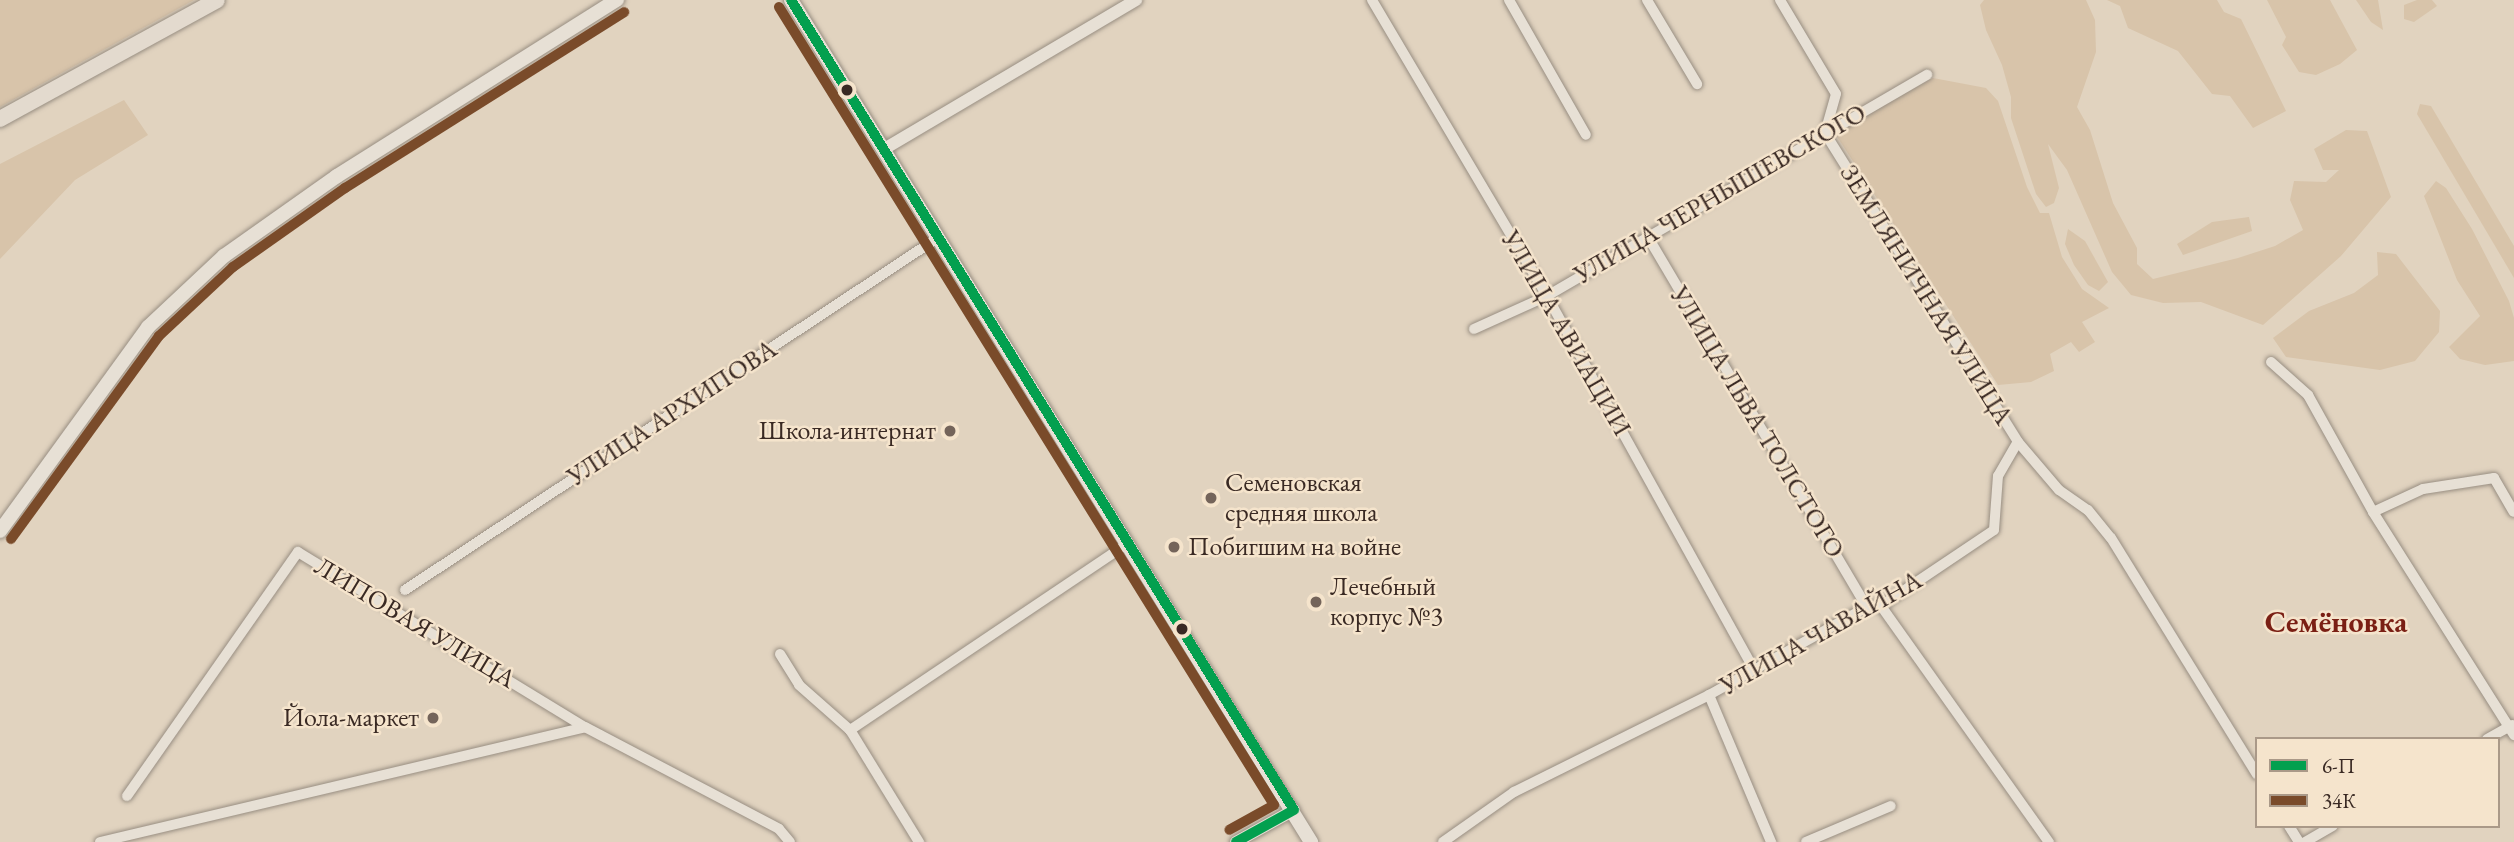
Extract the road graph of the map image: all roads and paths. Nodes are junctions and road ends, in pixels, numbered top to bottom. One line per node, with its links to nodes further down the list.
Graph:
1 (218, 0): 11 (main road)
2 (617, 0): 23 (main road)
3 (792, 0): 14 (main road)
4 (1136, 0): 14 (street)
5 (1372, 0): 17 (street, УЛИЦА АВИАЦИИ)
6 (1509, 0): 13 (street)
7 (1647, 0): 10 (street)
8 (1780, 0): 12 (street)
9 (1927, 75): 12 (street, УЛИЦА ЧЕРНЫШЕВСКОГО)
10 (1697, 84)
11 (0, 119)
12 (1825, 133): 16 (street, УЛИЦА ЧЕРНЫШЕВСКОГО); 20 (street, ЗЕМЛЯНИЧНАЯ УЛИЦА)
13 (1586, 135)
14 (884, 149): 15 (main road)
15 (939, 237): 24 (main road); 25 (street, УЛИЦА АРХИПОВА)
16 (1648, 237): 17 (street, УЛИЦА ЧЕРНЫШЕВСКОГО); 27 (street, УЛИЦА ЛЬВА ТОЛСТОГО)
17 (1546, 296): 18 (street, УЛИЦА ЧЕРНЫШЕВСКОГО); 29 (street, УЛИЦА АВИАЦИИ)
18 (1474, 329)
19 (2271, 362): 21 (street)
20 (2018, 442): 26 (street, УЛИЦА ЧАВАЙНА); 35 (street, ЗЕМЛЯНИЧНАЯ УЛИЦА)
21 (2373, 512): 22 (street); 32 (street)
22 (2514, 512)
23 (0, 531)
24 (1128, 543): 33 (street); 38 (main road)
25 (405, 590)
26 (1881, 606): 27 (street, УЛИЦА ЧАВАЙНА); 48 (street)
27 (1867, 607): 29 (street, УЛИЦА ЧАВАЙНА)
28 (780, 654): 33 (street)
29 (1754, 669): 30 (street, УЛИЦА ЧАВАЙНА)
30 (1709, 695): 45 (street, УЛИЦА ЧАВАЙНА); 46 (street)
31 (585, 727): 36 (street, ЛИПОВАЯ УЛИЦА); 40 (street); 41 (street, ЛИПОВАЯ УЛИЦА)
32 (2512, 728): 34 (street)
33 (850, 730): 42 (street)
34 (2492, 737)
35 (2255, 771)
36 (127, 796)
37 (1891, 806): 47 (street)
38 (1294, 810): 43 (street); 44 (main road)
39 (2330, 828): 49 (street)
40 (100, 842)
41 (790, 842)
42 (919, 842)
43 (1236, 842)
44 (1311, 842)
45 (1443, 842)
46 (1771, 842)
47 (1806, 842)
48 (2049, 842)
49 (2305, 842)

